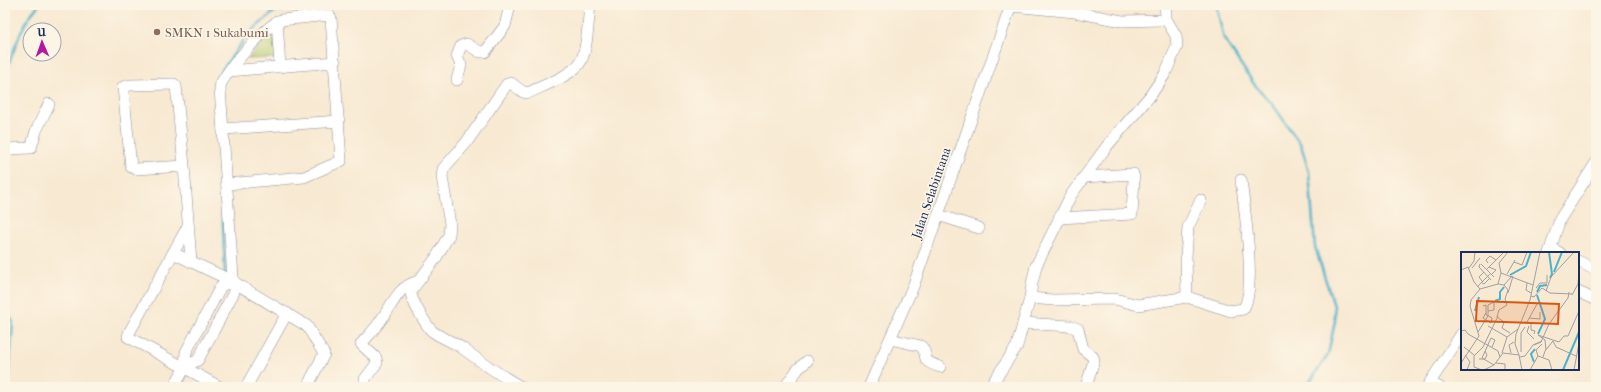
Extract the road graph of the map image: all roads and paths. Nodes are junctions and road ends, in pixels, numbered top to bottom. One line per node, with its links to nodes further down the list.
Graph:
1 (510, 5): 10 (street)
2 (590, 5): 31 (street)
3 (1011, 5): 5 (street); 21 (street, Jalan Selabintana)
4 (1165, 5): 5 (street)
5 (1166, 19): 17 (street)
6 (277, 22): 7 (street); 8 (street); 9 (street)
7 (335, 62): 8 (street); 12 (street)
8 (280, 67): 9 (street)
9 (230, 71): 13 (street)
10 (457, 80)
11 (49, 104): 14 (street)
12 (339, 121): 13 (street); 19 (street)
13 (223, 129): 19 (street)
14 (5, 149)
15 (1596, 163): 25 (street)
16 (184, 166): 16 (street); 23 (street)
17 (1084, 177): 22 (street); 22 (street)
18 (1241, 180): 33 (street)
19 (227, 184): 30 (street)
20 (1201, 200): 33 (street)
21 (938, 216): 24 (street); 39 (street, Jalan Selabintana)
22 (1059, 218): 34 (street)
23 (188, 226): 26 (street); 27 (street)
24 (979, 228)
25 (1553, 252)
26 (173, 254): 27 (street); 41 (street)
27 (191, 262): 30 (street)
28 (1579, 262): 29 (street)
29 (1596, 270)
30 (232, 281): 36 (street); 41 (street)
31 (417, 282): 43 (street); 49 (street)
32 (1579, 292): 35 (street)
33 (1187, 297): 34 (street)
34 (1030, 298): 37 (street)
35 (1596, 300)
36 (287, 313): 47 (street); 48 (street)
37 (1023, 323): 54 (street); 55 (street)
38 (1461, 335): 44 (street)
39 (890, 339): 42 (street); 53 (street, Jalan Selabintana)
40 (807, 361): 52 (street)
41 (185, 367): 45 (street); 46 (street)
42 (940, 367)
43 (503, 377): 50 (street); 51 (street)
44 (1432, 386)
45 (174, 387)
46 (220, 387)
47 (246, 387)
48 (307, 387)
49 (365, 387)
50 (497, 387)
51 (521, 387)
52 (785, 387)
53 (869, 387)
54 (990, 387)
55 (1086, 387)

